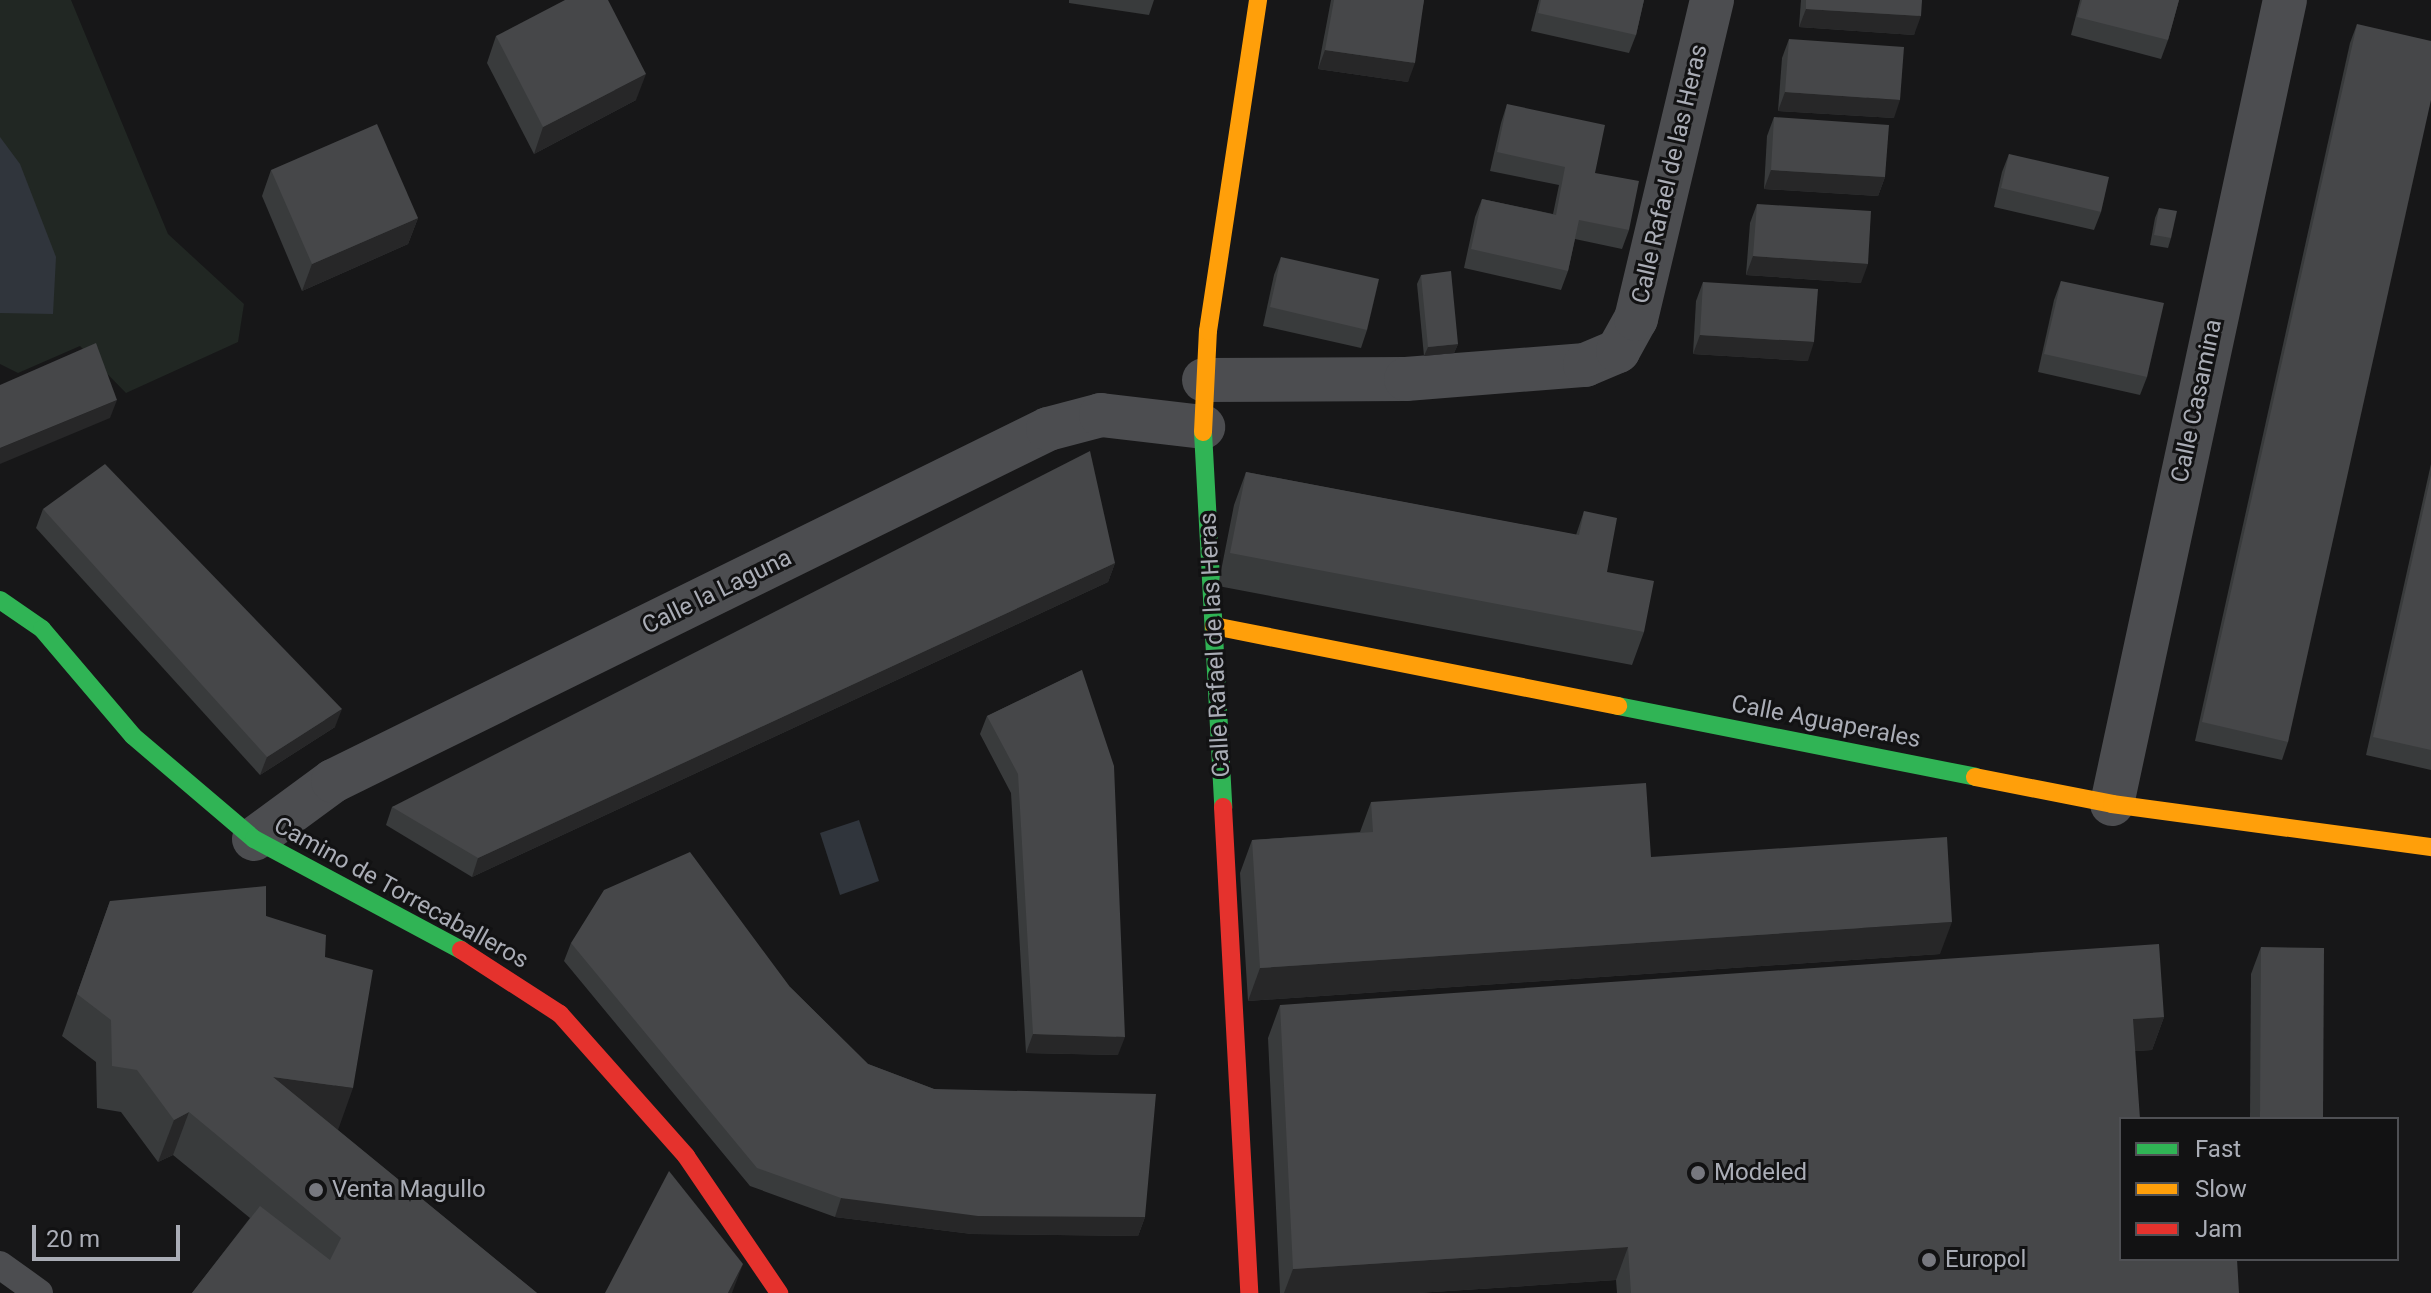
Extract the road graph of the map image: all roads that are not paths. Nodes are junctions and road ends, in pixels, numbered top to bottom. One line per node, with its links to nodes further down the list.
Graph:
1 (1258, 0): 4 (street, Calle Rafael de las Heras)
2 (1712, 0): 4 (street, Calle Rafael de las Heras)
3 (2285, 0): 8 (street, Calle Casamina)
4 (1224, 381): 5 (street, Calle Rafael de las Heras)
5 (1203, 427): 7 (street, Calle Rafael de las Heras); 9 (street, Calle la Laguna)
6 (0, 600): 9 (street, Camino de Torrecaballeros)
7 (1214, 626): 8 (street, Calle Aguaperales); 14 (street, Calle Rafael de las Heras)
8 (2112, 804): 10 (street, Calle Aguaperales)
9 (254, 839): 13 (street, Camino de Torrecaballeros)
10 (2431, 847)
11 (0, 1265): 12 (lane)
12 (39, 1293)
13 (779, 1293)
14 (1249, 1293)

